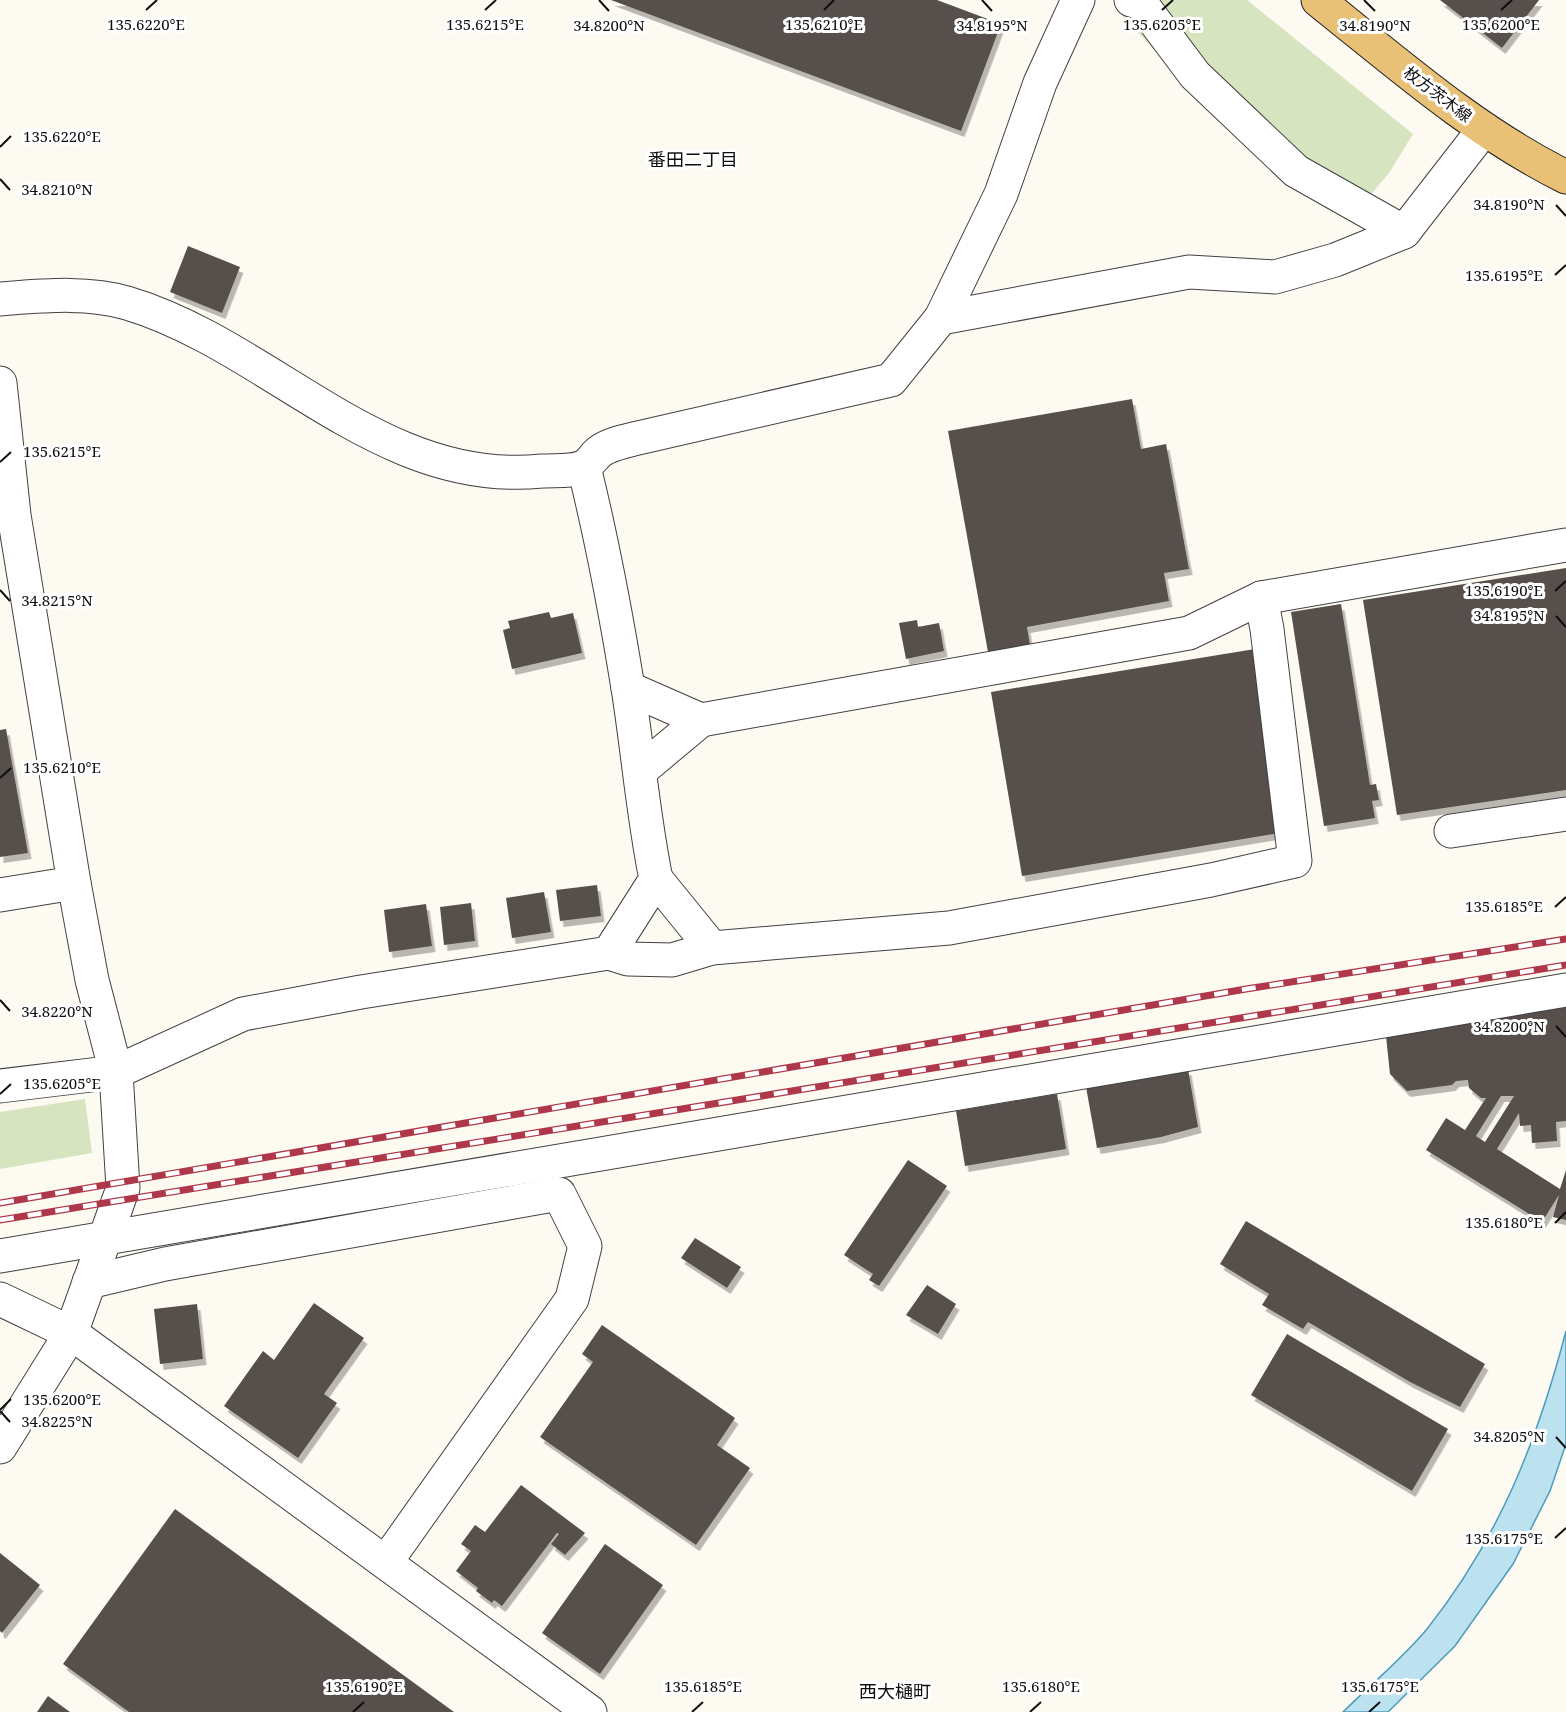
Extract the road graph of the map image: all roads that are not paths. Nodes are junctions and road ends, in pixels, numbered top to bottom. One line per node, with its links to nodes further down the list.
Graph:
1 (1078, 0): 8 (street)
2 (1131, 0): 6 (street)
3 (1318, 0): 4 (main road, 枚方茨木線)
4 (1484, 129): 5 (main road, 枚方茨木線); 6 (street)
5 (1566, 177)
6 (1404, 232): 8 (street)
7 (0, 299): 10 (street)
8 (941, 318): 10 (street)
9 (0, 383): 11 (street)
10 (584, 467): 14 (street)
11 (7, 516): 20 (street)
12 (1566, 545): 13 (street)
13 (1261, 598): 15 (street); 22 (street)
14 (628, 688): 15 (street); 16 (street)
15 (701, 720): 16 (street)
16 (640, 771): 19 (street)
17 (1566, 814): 18 (street)
18 (1451, 831)
19 (656, 879): 22 (street); 23 (street)
20 (74, 883): 21 (street); 25 (street)
21 (0, 895)
22 (712, 948): 23 (street)
23 (609, 953): 25 (street)
24 (1566, 990): 27 (street)
25 (116, 1072): 26 (street); 27 (street)
26 (0, 1086)
27 (105, 1239): 28 (street); 29 (street)
28 (0, 1257)
29 (89, 1282): 31 (street); 33 (street)
30 (0, 1299): 31 (street)
31 (71, 1333): 32 (street); 33 (street)
32 (0, 1447)
33 (386, 1562): 34 (street)
34 (590, 1712)

